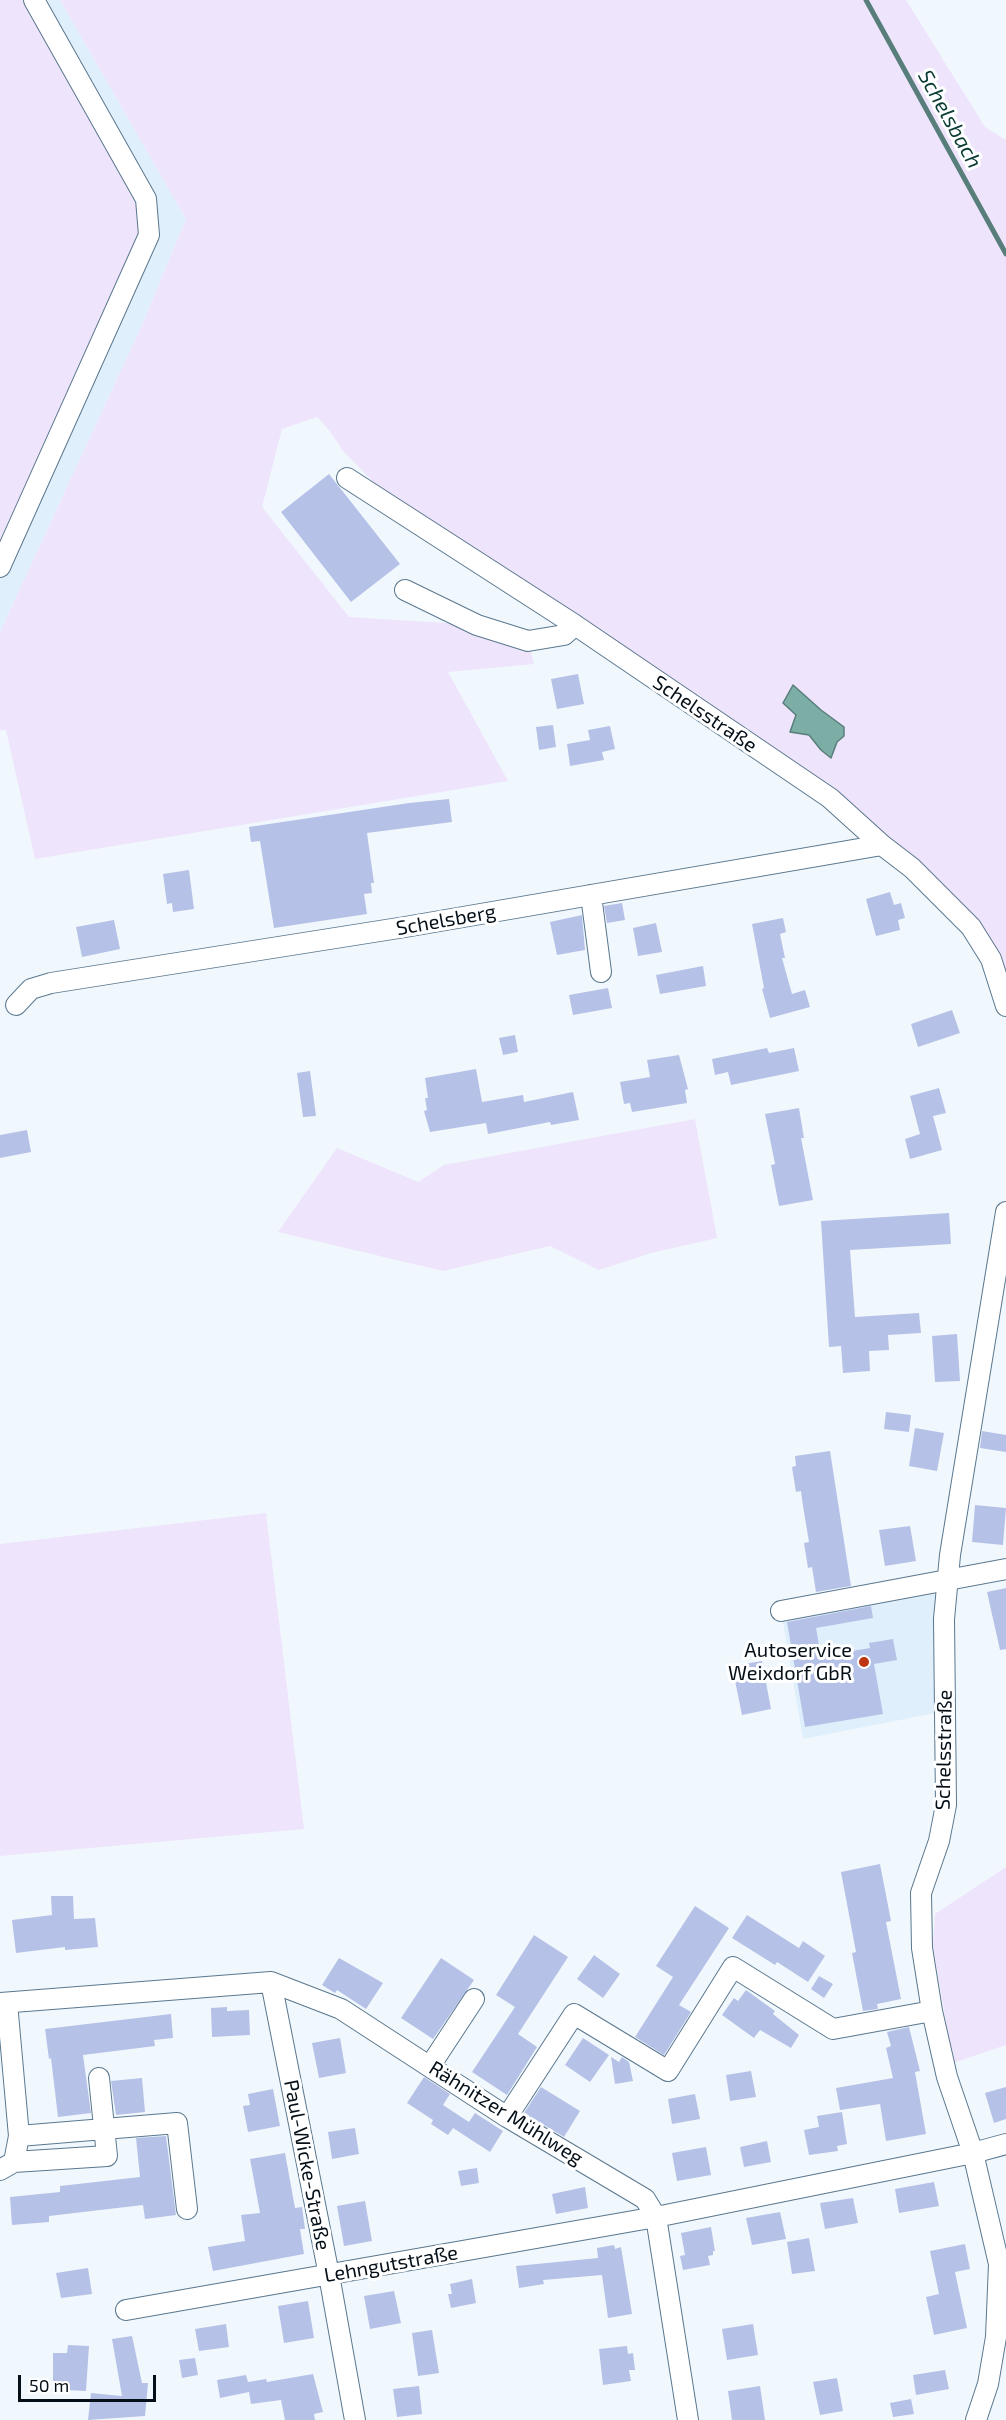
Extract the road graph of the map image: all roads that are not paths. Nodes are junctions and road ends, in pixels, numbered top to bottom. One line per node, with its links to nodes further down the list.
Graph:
1 (34, 0): 3 (street)
2 (347, 478): 5 (street, Schelsstraße)
3 (0, 567)
4 (405, 590): 5 (street)
5 (575, 625): 6 (street, Schelsstraße)
6 (882, 845): 7 (street, Schelsberg); 10 (street, Schelsstraße)
7 (591, 896): 8 (street); 9 (street, Schelsberg)
8 (601, 972)
9 (16, 1005)
10 (1006, 1006)
11 (1006, 1212): 13 (street, Schelsstraße)
12 (1006, 1569): 13 (street)
13 (948, 1580): 14 (street); 18 (street, Schelsstraße)
14 (781, 1611)
15 (271, 1982): 17 (street, Rähnitzer Mühlweg); 19 (street, Rähnitzer Mühlweg); 30 (street, Paul-Wicke-Straße)
16 (474, 1999): 19 (street)
17 (4, 2003): 23 (street)
18 (932, 2011): 21 (street); 25 (street, Schelsstraße)
19 (430, 2066): 21 (street, Rähnitzer Mühlweg)
20 (99, 2078): 22 (street)
21 (507, 2116): 28 (street, Rähnitzer Mühlweg)
22 (105, 2130): 23 (street); 26 (street); 27 (street)
23 (19, 2136): 26 (street)
24 (1006, 2145): 25 (street)
25 (973, 2153): 28 (street); 29 (street, Schelsstraße)
26 (7, 2166)
27 (187, 2209)
28 (656, 2217): 30 (street, Lehngutstraße); 33 (street)
29 (1003, 2263): 34 (street, Schelsstraße)
30 (329, 2275): 31 (street, Lehngutstraße); 32 (street, Paul-Wicke-Straße)
31 (126, 2310)
32 (355, 2420)
33 (688, 2420)
34 (976, 2420)

